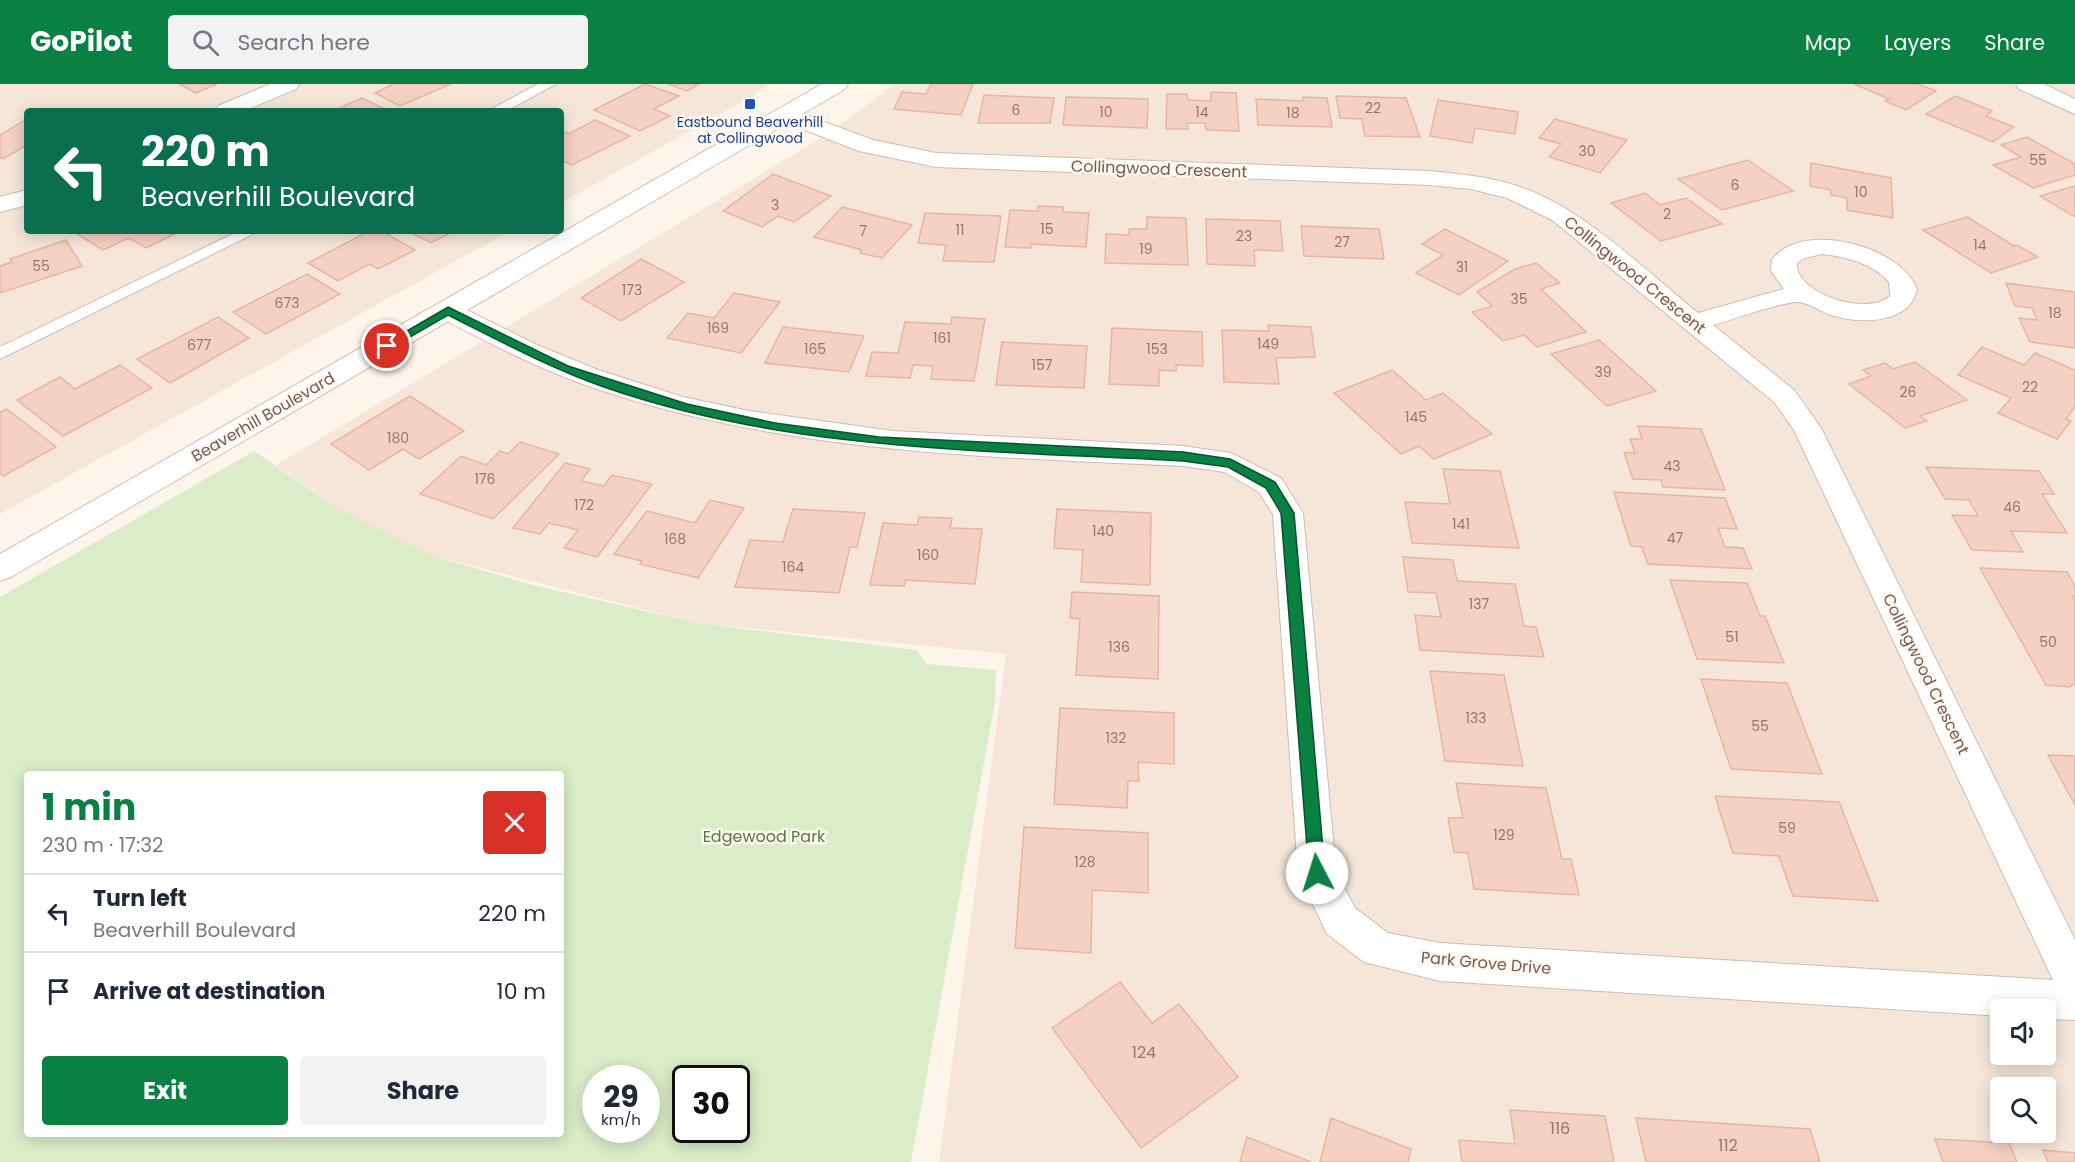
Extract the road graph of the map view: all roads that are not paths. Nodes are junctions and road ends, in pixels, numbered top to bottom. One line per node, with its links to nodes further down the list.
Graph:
1 (288, 84): 6 (street)
2 (549, 84): 7 (lane)
3 (837, 84): 8 (street, Beaverhill Boulevard)
4 (2026, 84): 5 (street)
5 (2075, 107)
6 (233, 108)
7 (501, 108)
8 (787, 115): 13 (street, Beaverhill Boulevard); 14 (street, Collingwood Crescent)
9 (24, 198): 10 (street)
10 (0, 205)
11 (245, 234): 15 (lane)
12 (1800, 293): 14 (street)
13 (448, 311): 16 (street, Beaverhill Boulevard); 18 (street, Park Grove Drive)
14 (1694, 322): 17 (street, Collingwood Crescent)
15 (0, 354)
16 (0, 569)
17 (2075, 983)
18 (2075, 1001)

